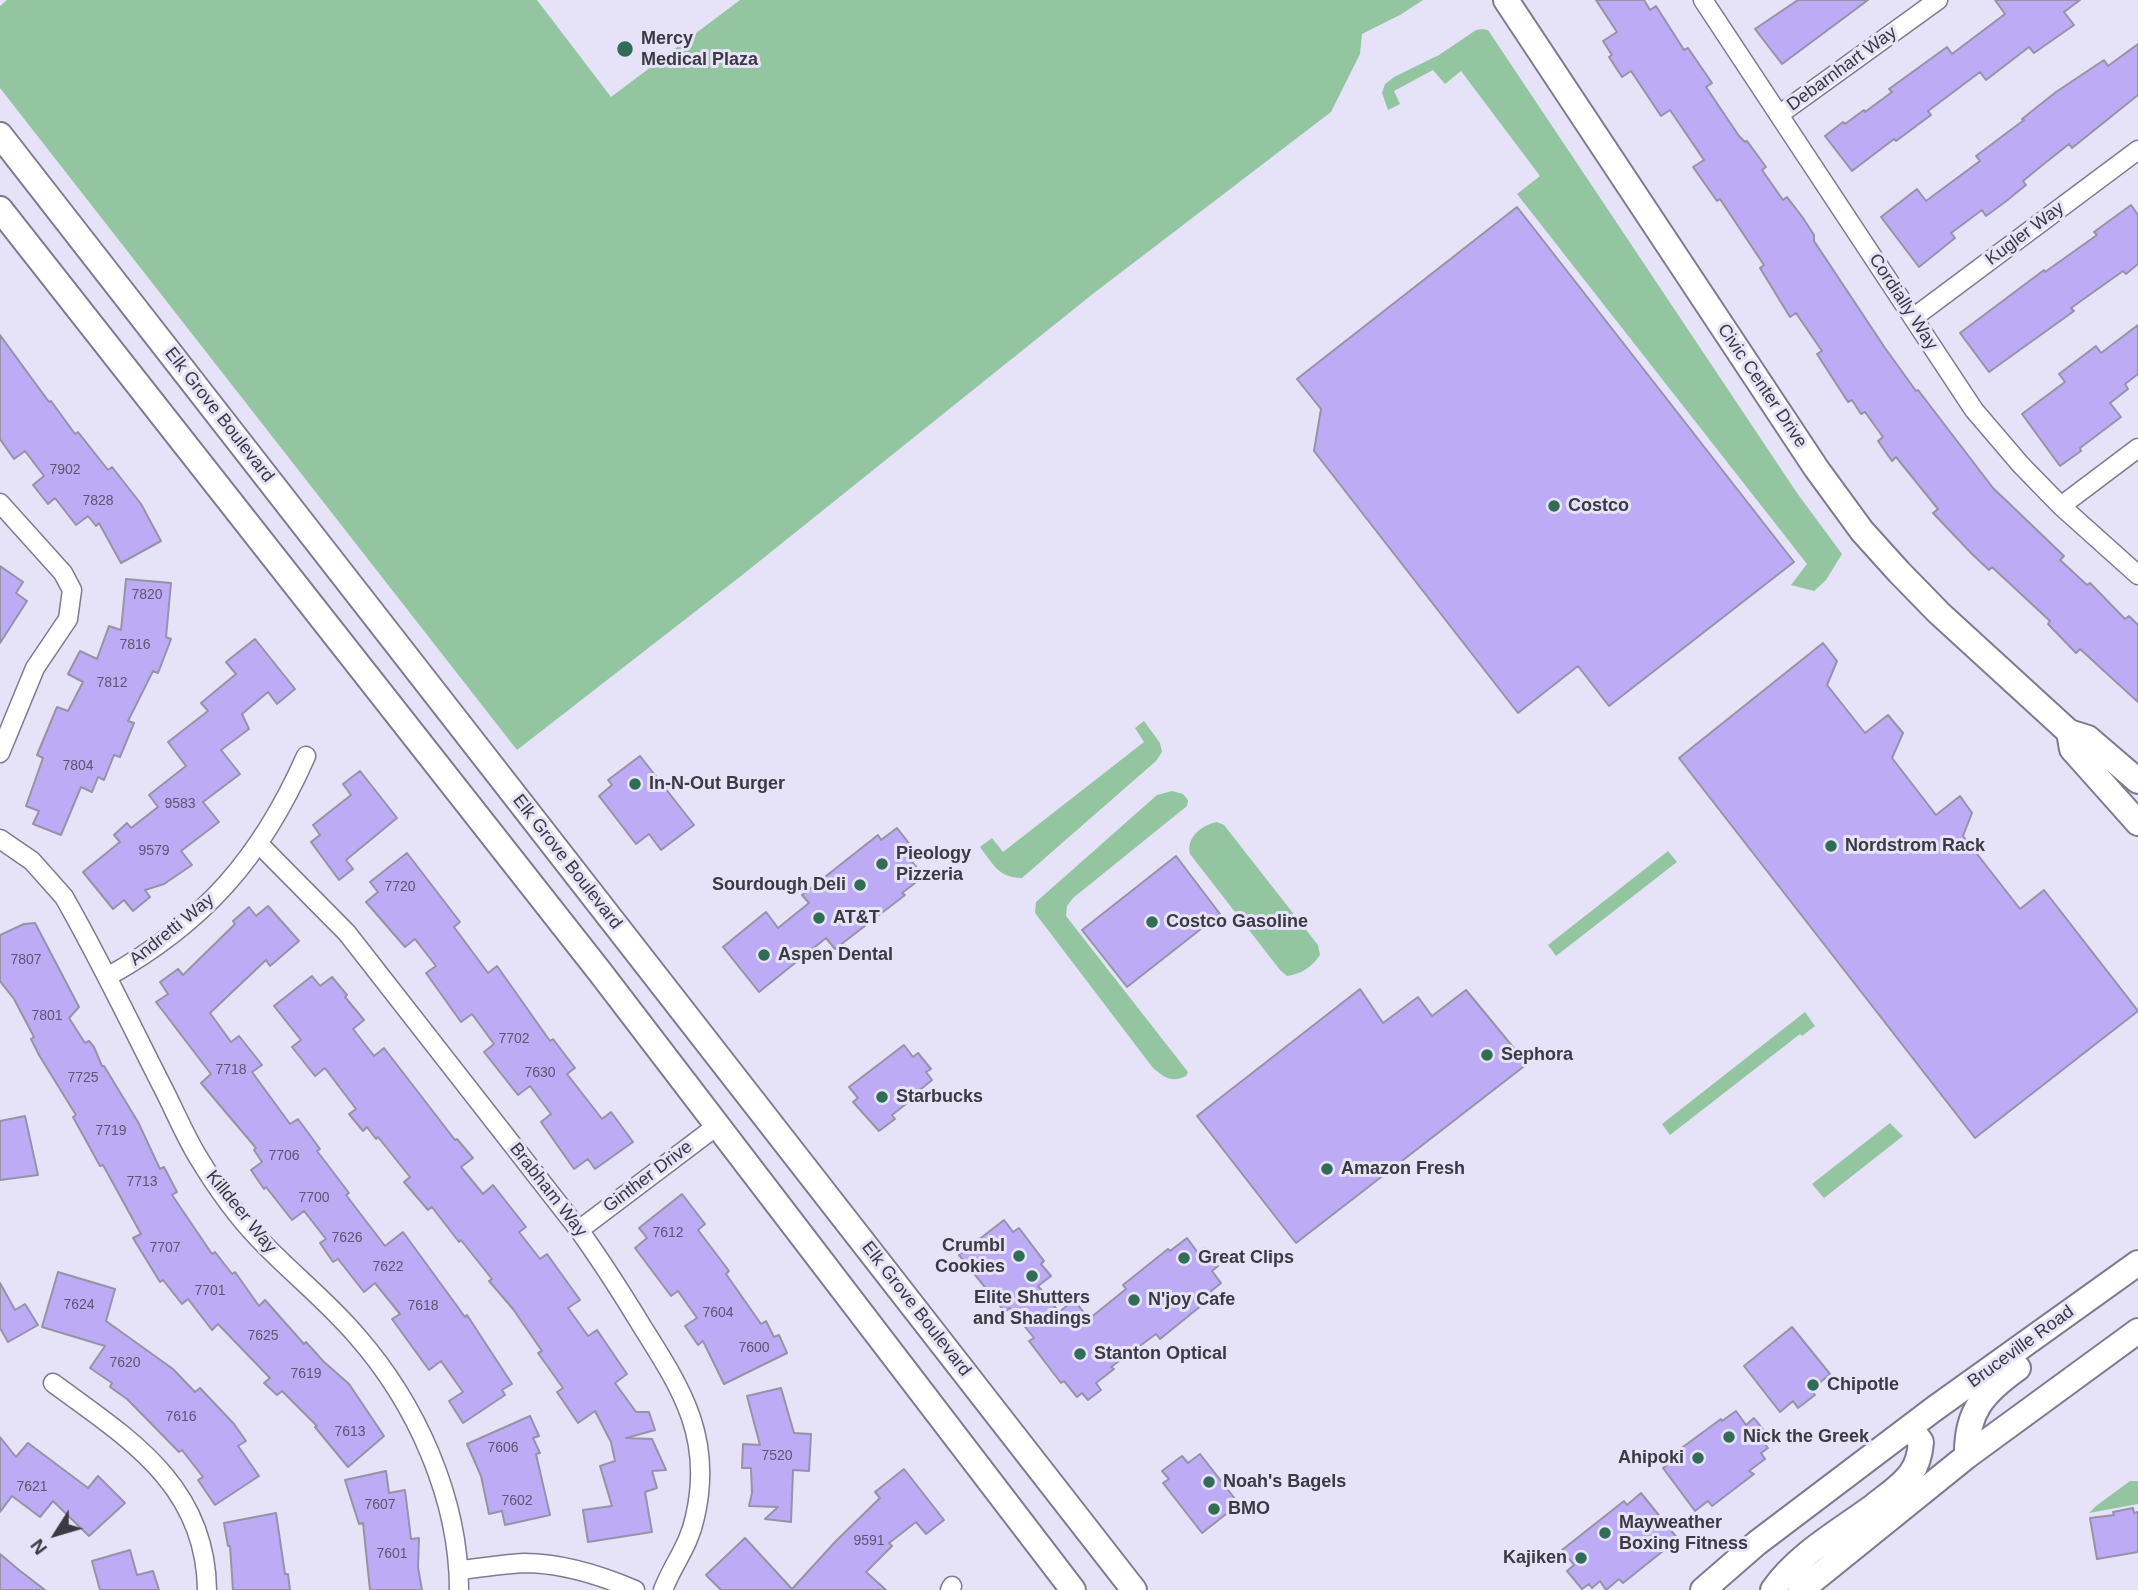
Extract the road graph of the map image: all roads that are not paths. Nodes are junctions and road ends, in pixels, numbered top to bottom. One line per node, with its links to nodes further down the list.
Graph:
1 (1506, 0): 13 (main road, Civic Center Drive)
2 (1703, 0): 4 (street, Cordially Way)
3 (1938, 0): 4 (street, Debarnhart Way)
4 (1780, 114): 8 (street, Cordially Way)
5 (0, 135): 34 (main road, Elk Grove Boulevard)
6 (2138, 150): 8 (street, Kugler Way)
7 (0, 209): 21 (main road)
8 (1913, 318): 11 (street, Cordially Way)
9 (2138, 448): 11 (street)
10 (0, 503): 14 (street)
11 (2061, 506): 12 (street, Cordially Way)
12 (2138, 575)
13 (2068, 732): 16 (main road, Civic Center Drive); 17 (main road, Civic Center Drive)
14 (0, 753)
15 (306, 756): 19 (street, Andretti Way)
16 (2138, 781)
17 (2138, 823)
18 (0, 839): 20 (street, Killdeer Way)
19 (259, 844): 20 (street, Andretti Way); 22 (street, Brabham Way)
20 (107, 978): 28 (street, Killdeer Way)
21 (718, 1125): 22 (street, Ginther Drive); 33 (main road)
22 (579, 1230): 32 (street, Brabham Way)
23 (2137, 1264): 26 (main road, Bruceville Road); 27 (main road, Bruceville Road)
24 (2138, 1331): 27 (main road)
25 (53, 1383): 29 (street)
26 (1907, 1430): 35 (main road, Bruceville Road); 36 (main road)
27 (1967, 1456): 37 (main road)
28 (459, 1570): 30 (street, Killdeer Way); 31 (street)
29 (207, 1590)
30 (459, 1590)
31 (635, 1590)
32 (663, 1590)
33 (1073, 1590)
34 (1135, 1590)
35 (1703, 1590)
36 (1773, 1590)
37 (1801, 1590)

